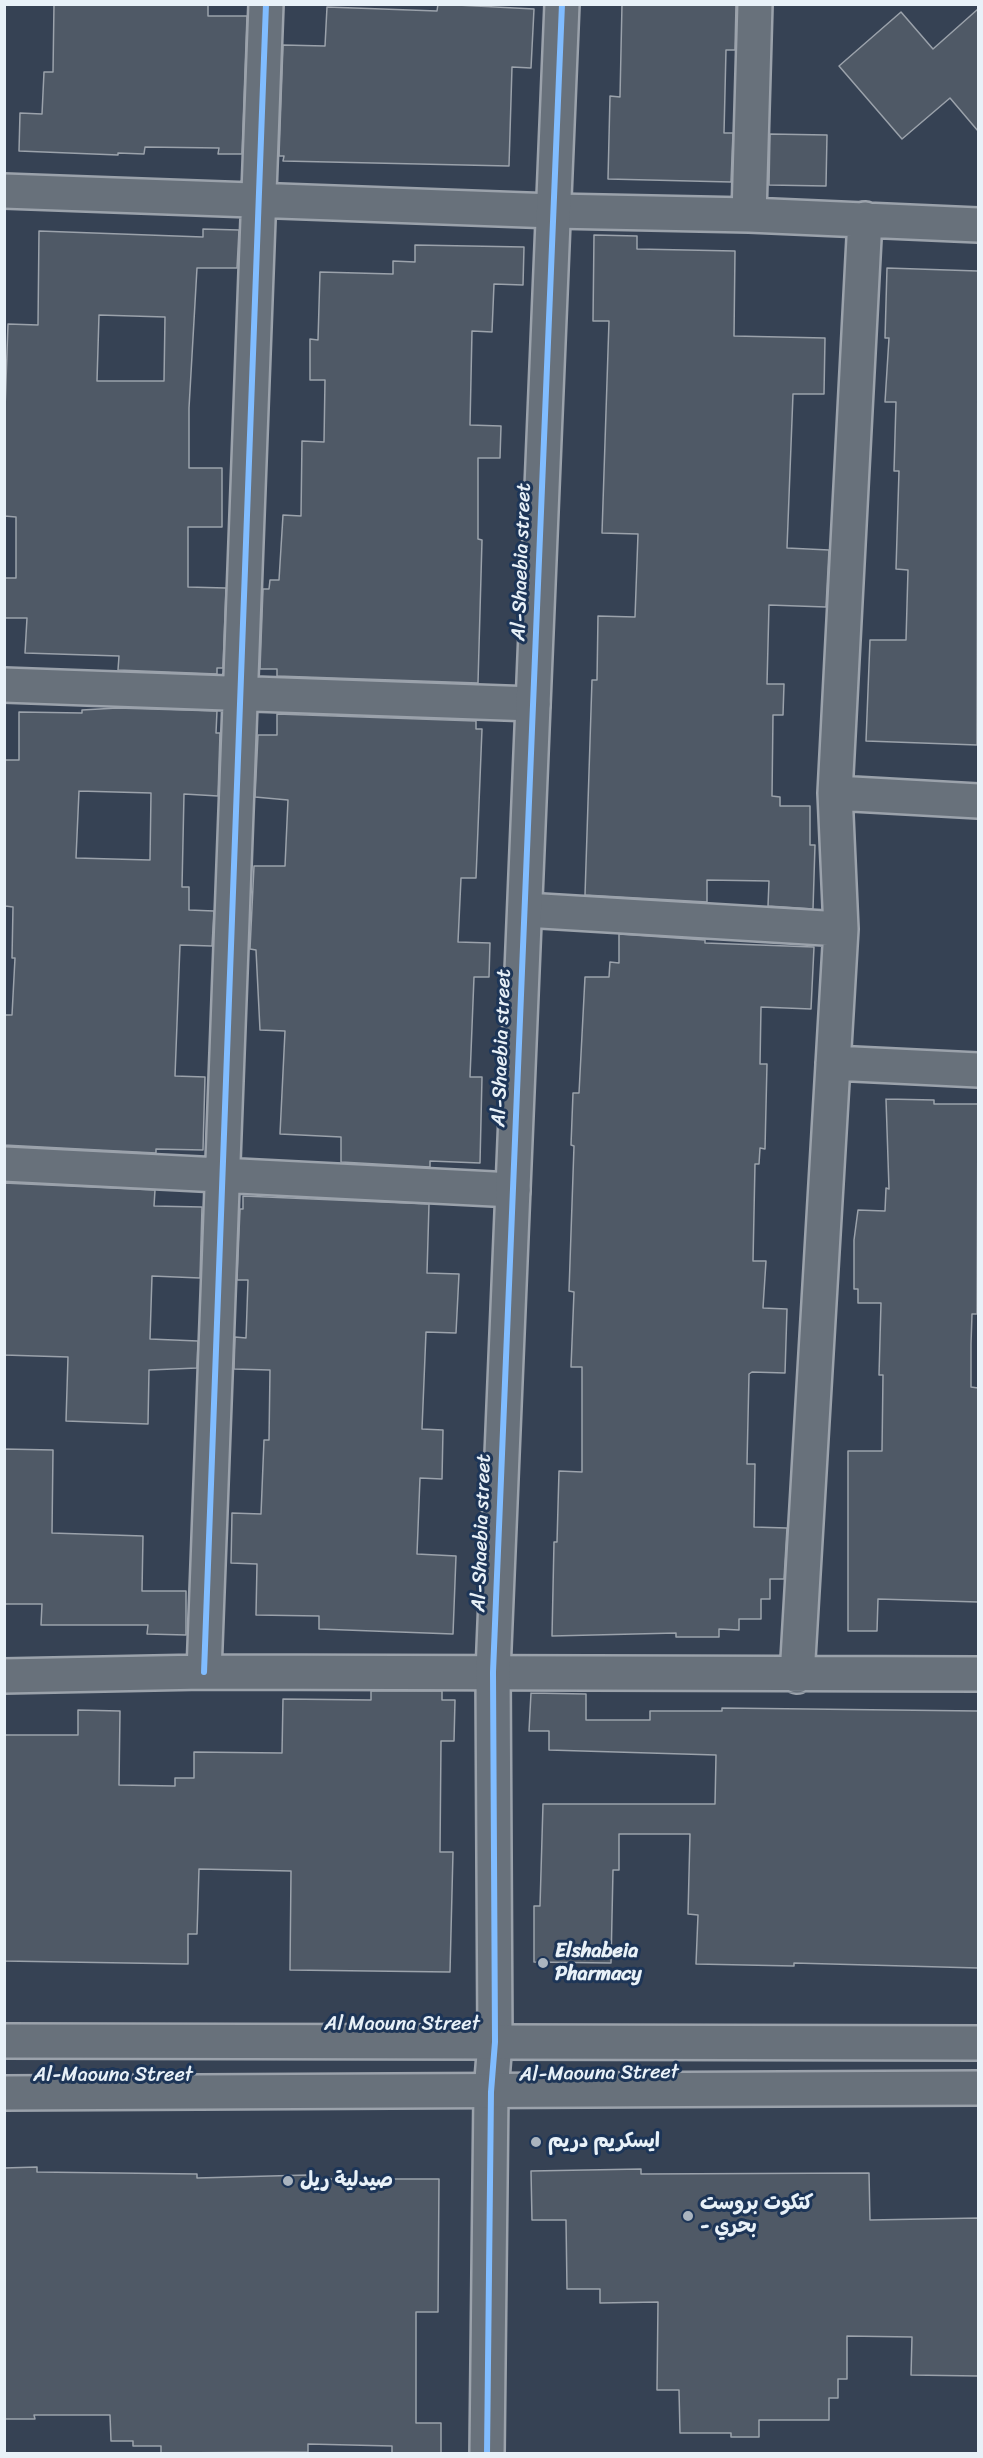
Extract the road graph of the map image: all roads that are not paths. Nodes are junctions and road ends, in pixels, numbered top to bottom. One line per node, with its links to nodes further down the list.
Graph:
1 (266, 4): 5 (main road)
2 (562, 4): 6 (main road, Al-Shaebia street)
3 (755, 4): 7 (main road)
4 (4, 190): 5 (main road)
5 (259, 200): 6 (main road); 11 (main road)
6 (554, 211): 7 (main road); 12 (main road, Al-Shaebia street)
7 (749, 215): 8 (main road)
8 (864, 219): 9 (main road); 13 (main road)
9 (978, 225)
10 (4, 685): 11 (main road)
11 (240, 692): 12 (main road); 20 (main road)
12 (533, 704): 15 (main road, Al-Shaebia street)
13 (835, 793): 14 (main road); 16 (main road)
14 (978, 801)
15 (525, 910): 16 (main road); 21 (main road, Al-Shaebia street)
16 (841, 929): 17 (main road)
17 (833, 1063): 18 (main road); 26 (main road)
18 (978, 1070)
19 (4, 1164): 20 (main road)
20 (222, 1174): 21 (main road); 22 (main road)
21 (513, 1190): 23 (main road, Al-Shaebia street)
22 (204, 1672): 23 (main road); 25 (main road)
23 (493, 1672): 26 (main road); 28 (main road, Al-Shaebia street)
24 (978, 1674): 26 (main road)
25 (4, 1676)
26 (797, 1676)
27 (4, 2041): 28 (main road, Al Maouna Street)
28 (495, 2042): 29 (main road, Al Maouna Street); 31 (main road, Al-Shaebia street)
29 (978, 2043)
30 (978, 2088): 31 (main road, Al-Maouna Street)
31 (491, 2092): 32 (main road, Al-Maouna Street); 33 (main road, Al-Shaebia street)
32 (4, 2093)
33 (487, 2454)

